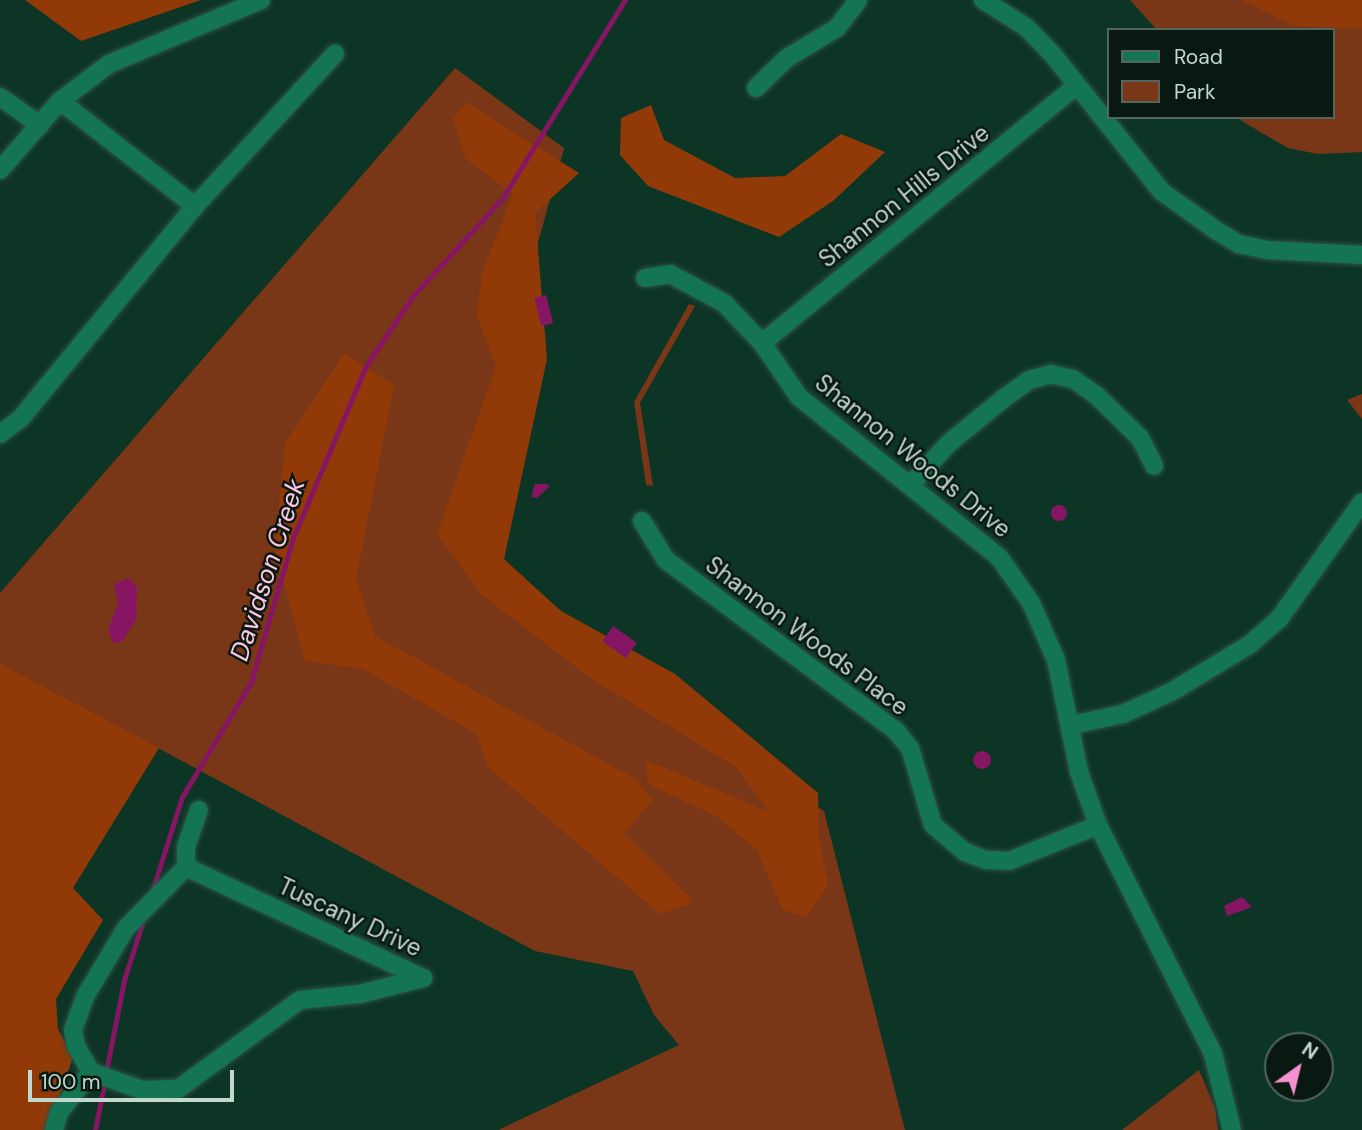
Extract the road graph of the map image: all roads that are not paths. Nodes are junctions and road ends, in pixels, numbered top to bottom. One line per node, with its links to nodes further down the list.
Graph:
1 (261, 0): 8 (street)
2 (858, 0): 6 (street)
3 (983, 0): 5 (street)
4 (335, 54): 11 (street)
5 (1076, 86): 12 (street); 14 (street, Shannon Hills Drive)
6 (756, 88)
7 (0, 97): 9 (street)
8 (60, 102): 9 (street); 11 (street)
9 (40, 125): 10 (street)
10 (0, 170)
11 (195, 206): 15 (street)
12 (1362, 255)
13 (645, 278): 14 (street, Shannon Woods Drive)
14 (762, 343): 17 (street, Shannon Woods Drive)
15 (0, 434)
16 (1154, 466): 17 (street)
17 (912, 483): 20 (street, Shannon Woods Drive)
18 (1362, 502): 20 (street)
19 (642, 521): 22 (street, Shannon Woods Place)
20 (1072, 725): 22 (street, Shannon Woods Drive)
21 (199, 810): 23 (street)
22 (1098, 825): 26 (street, Shannon Woods Drive)
23 (186, 867): 24 (street); 24 (street, Tuscany Drive)
24 (92, 1072): 25 (street)
25 (54, 1130)
26 (1233, 1130)

